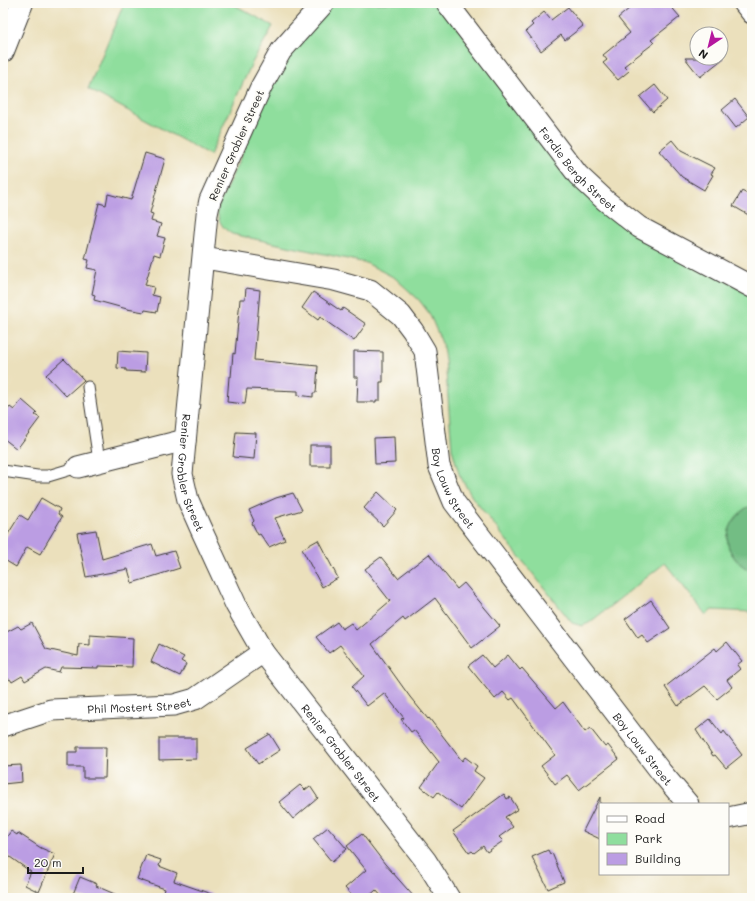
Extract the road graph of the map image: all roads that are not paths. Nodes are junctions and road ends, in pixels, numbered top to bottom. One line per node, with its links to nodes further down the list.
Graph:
1 (22, 3): 6 (main road)
2 (324, 3): 7 (street, Renier Grobler Street)
3 (447, 3): 8 (street, Ferdie Bergh Street)
4 (744, 3): 5 (street)
5 (752, 13)
6 (3, 51)
7 (204, 258): 10 (street, Renier Grobler Street); 16 (street, Boy Louw Street)
8 (752, 287)
9 (88, 387): 11 (lane)
10 (185, 440): 11 (street); 14 (street, Renier Grobler Street)
11 (99, 462): 12 (street)
12 (78, 467): 13 (lane)
13 (3, 471)
14 (263, 652): 15 (street, Phil Mostert Street); 19 (street, Renier Grobler Street)
15 (3, 726)
16 (687, 803)
17 (752, 813): 18 (street)
18 (729, 818)
19 (449, 898)

